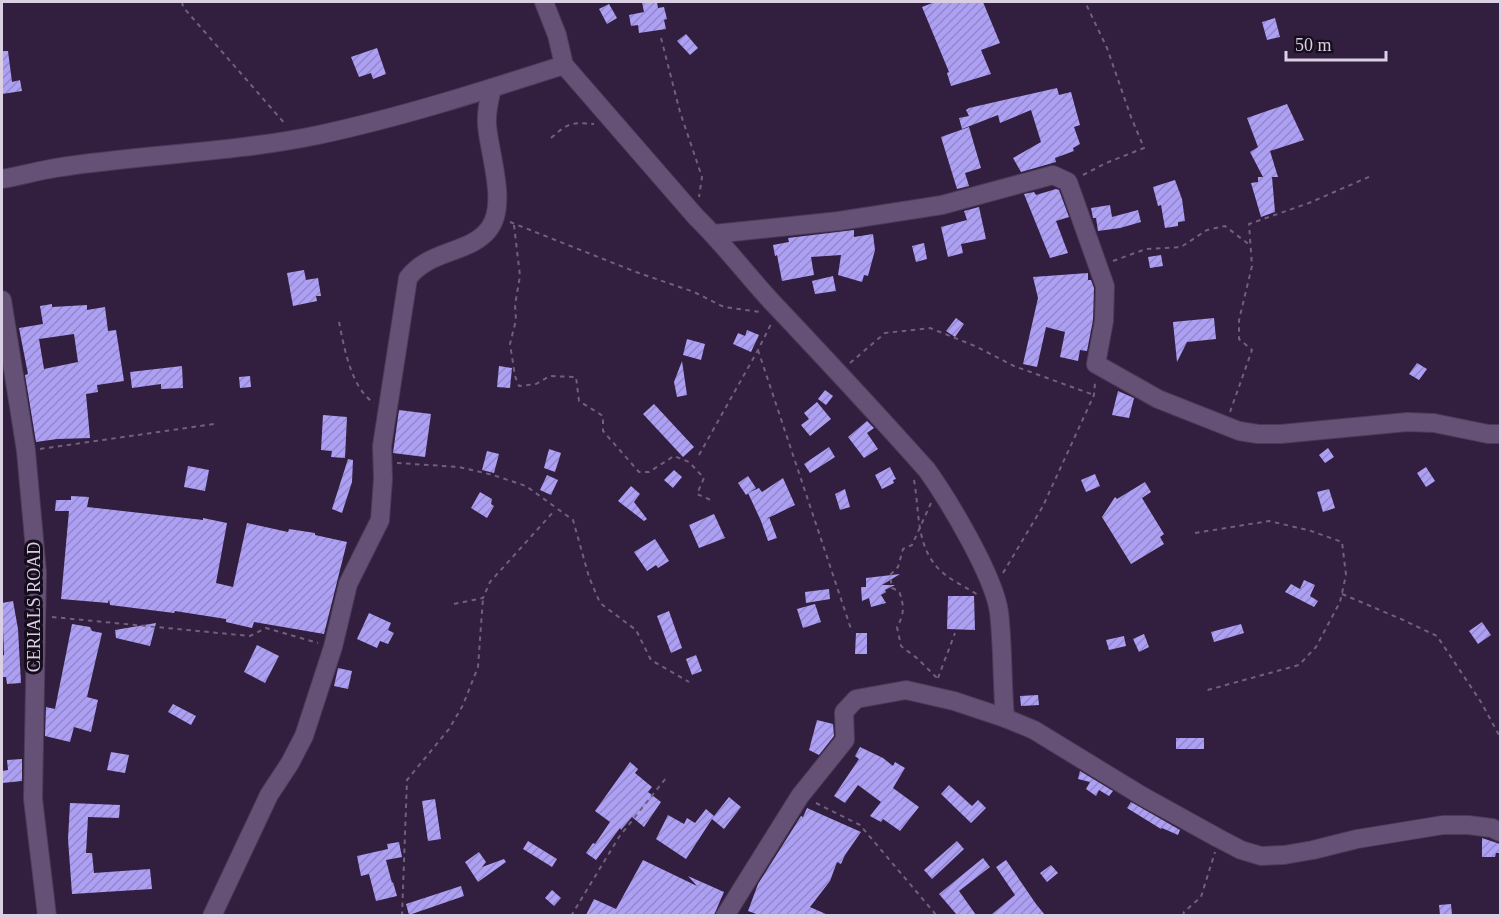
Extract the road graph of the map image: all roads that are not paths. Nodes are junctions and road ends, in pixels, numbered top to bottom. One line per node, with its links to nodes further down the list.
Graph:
1 (544, 2): 2 (street)
2 (564, 65): 3 (street); 5 (street)
3 (492, 88): 4 (street); 12 (street)
4 (2, 178)
5 (714, 234): 8 (street); 9 (street)
6 (2, 300): 7 (street, CERIALS ROAD)
7 (7, 376): 11 (street, CERIALS ROAD)
8 (1500, 434)
9 (1005, 718): 10 (street); 13 (street)
10 (1500, 832)
11 (47, 915)
12 (212, 915)
13 (725, 915)

